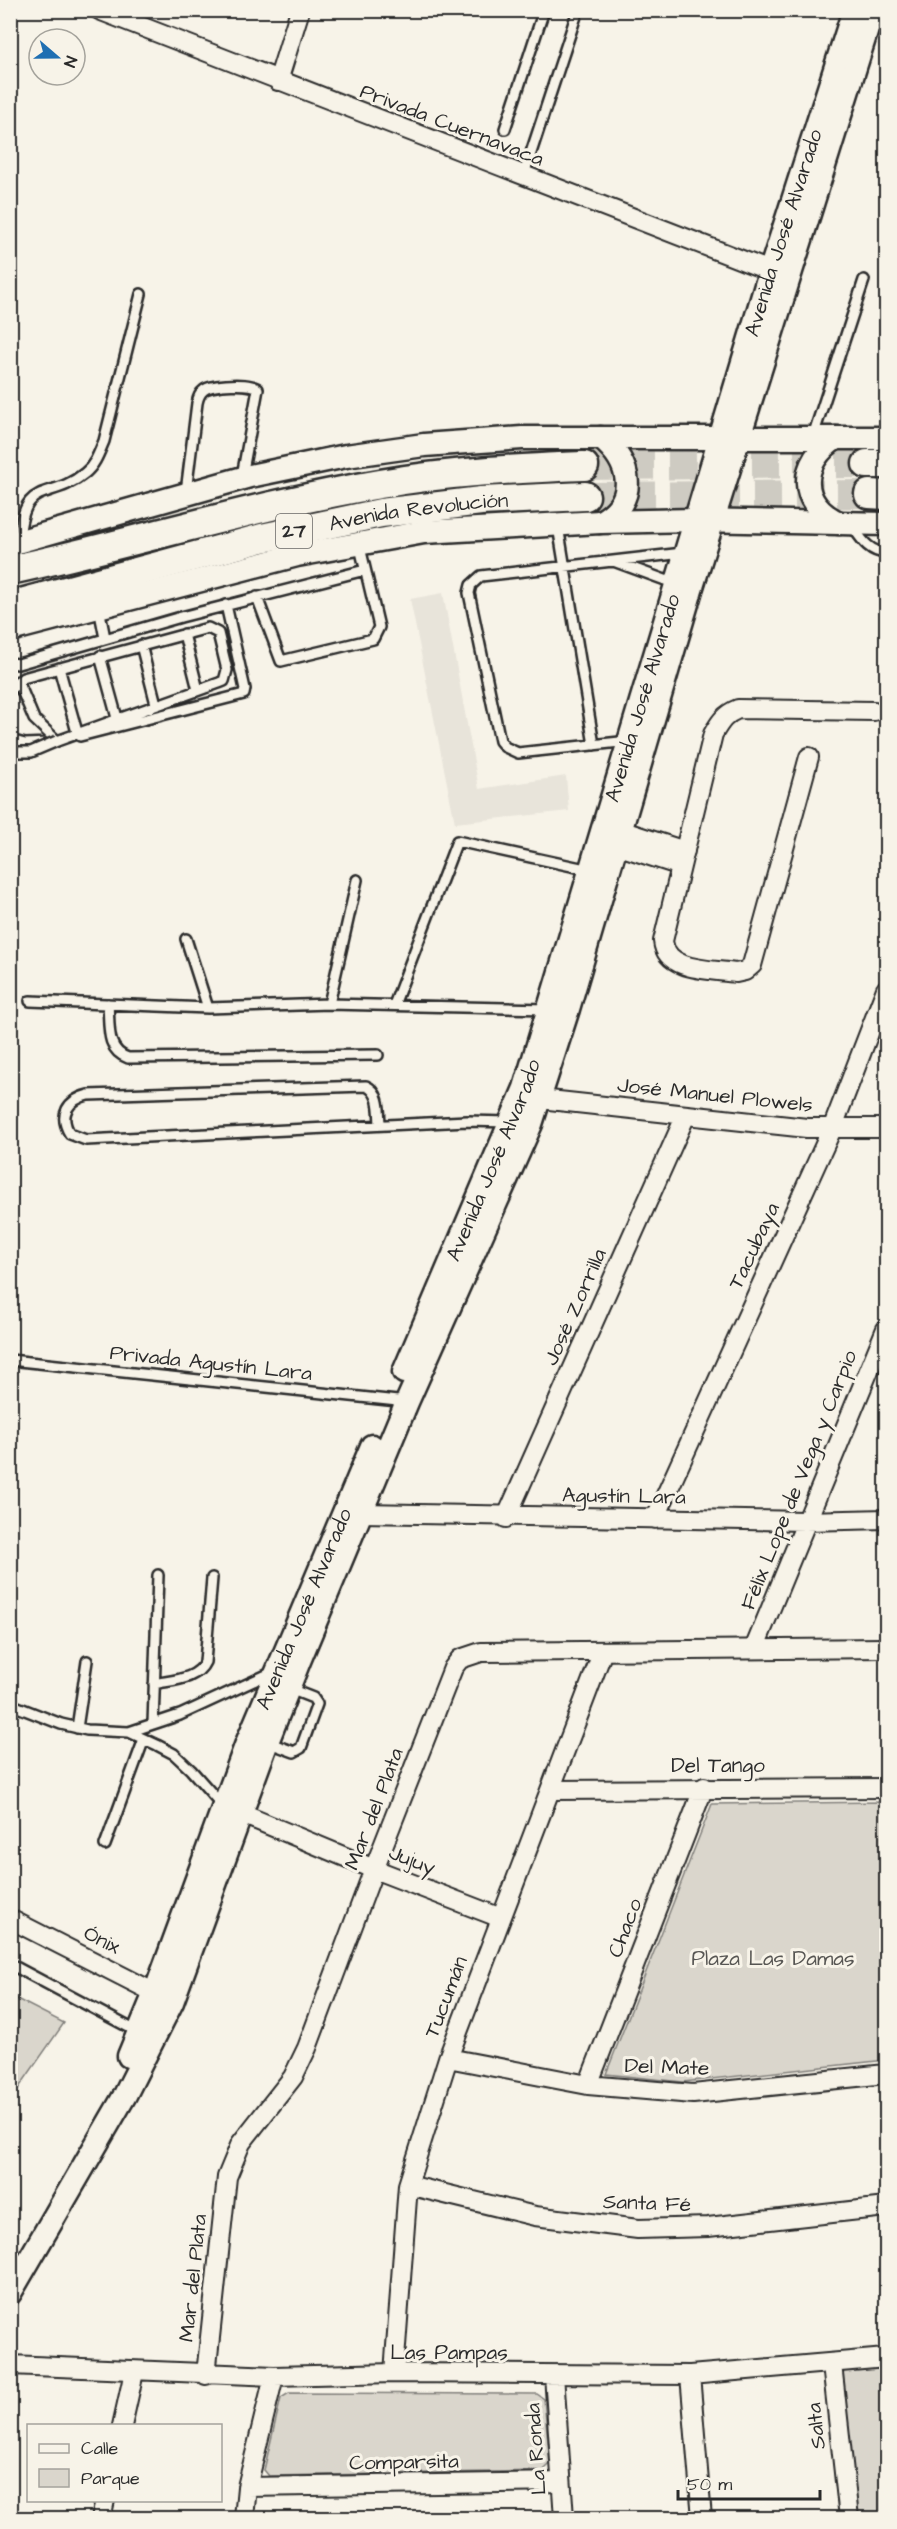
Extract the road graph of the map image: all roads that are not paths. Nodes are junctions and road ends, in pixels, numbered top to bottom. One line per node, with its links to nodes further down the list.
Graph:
1 (99, 10): 6 (street, Privada Cuernavaca)
2 (300, 10): 6 (street)
3 (544, 10): 7 (lane)
4 (578, 10): 8 (lane)
5 (864, 14): 9 (street, Avenida José Alvarado)
6 (278, 81): 8 (street, Privada Cuernavaca)
7 (505, 129)
8 (523, 177): 9 (street, Privada Cuernavaca)
9 (779, 275): 15 (street, Avenida José Alvarado)
10 (864, 280): 13 (lane)
11 (141, 294): 26 (lane)
12 (601, 438): 15 (street); 18 (street); 22 (street)
13 (812, 438): 14 (street); 15 (street)
14 (836, 438): 16 (street); 23 (street)
15 (729, 439): 21 (street, Avenida José Alvarado)
16 (882, 447)
17 (584, 466): 32 (main road, Avenida Revolución / 27)
18 (241, 478): 19 (street); 19 (lane)
19 (185, 494): 26 (street)
20 (585, 496): 37 (main road, Avenida Revolución / 27)
21 (705, 520): 22 (street); 23 (street); 28 (street, Avenida José Alvarado)
22 (600, 522): 24 (street)
23 (845, 523): 25 (street); 29 (lane)
24 (558, 524): 27 (street); 31 (lane)
25 (886, 524)
26 (15, 543)
27 (359, 543): 33 (lane); 38 (street)
28 (694, 552): 30 (lane); 34 (street, Avenida José Alvarado)
29 (886, 553)
30 (614, 561): 31 (lane); 34 (lane)
31 (563, 567): 57 (lane); 57 (lane)
32 (10, 570)
33 (365, 570): 35 (lane); 35 (lane)
34 (683, 587): 55 (street, Avenida José Alvarado)
35 (256, 597): 36 (lane)
36 (226, 605): 41 (lane); 54 (lane)
37 (10, 606)
38 (99, 608): 39 (street); 41 (lane)
39 (10, 630)
40 (184, 634): 42 (lane); 49 (lane); 49 (lane)
41 (105, 638): 44 (lane)
42 (141, 645): 43 (lane); 50 (lane)
43 (100, 656): 45 (lane); 52 (lane)
44 (14, 664): 46 (lane)
45 (59, 668): 47 (lane); 53 (lane)
46 (10, 672)
47 (18, 681): 48 (lane); 56 (lane)
48 (10, 690)
49 (198, 690): 50 (lane)
50 (156, 704): 52 (lane)
51 (874, 711): 61 (street)
52 (117, 718): 53 (lane)
53 (77, 732): 56 (lane)
54 (10, 740)
55 (637, 740): 57 (lane); 60 (street, Avenida José Alvarado); 62 (street, Avenida José Alvarado)
56 (57, 741): 58 (lane, bridge)
57 (594, 745)
58 (10, 752)
59 (809, 757): 61 (street)
60 (618, 838): 61 (street); 62 (street, Avenida José Alvarado)
61 (683, 859)
62 (598, 872): 69 (lane); 71 (street, Avenida José Alvarado)
63 (357, 880): 68 (lane)
64 (186, 939): 70 (lane)
65 (886, 988): 78 (street, Tacubaya)
66 (30, 1000): 67 (lane)
67 (108, 1004): 70 (lane); 72 (lane)
68 (329, 1004): 69 (lane); 70 (lane)
69 (394, 1005): 71 (lane)
70 (208, 1008)
71 (559, 1009): 73 (street, Avenida José Alvarado); 75 (street, Avenida José Alvarado)
72 (378, 1055)
73 (540, 1099): 74 (street, José Manuel Plowels); 75 (street, Avenida José Alvarado)
74 (686, 1115): 78 (street, José Manuel Plowels); 83 (street, José Zorrilla)
75 (522, 1123): 76 (lane); 81 (street, Avenida José Alvarado)
76 (380, 1125): 76 (lane)
77 (886, 1128): 78 (street, José Manuel Plowels)
78 (832, 1129): 84 (street, Tacubaya)
79 (886, 1329): 86 (street, Félix Lope de Vega y Carpio)
80 (10, 1360): 81 (lane, Privada Agustín Lara)
81 (399, 1401): 82 (street, Avenida José Alvarado)
82 (354, 1510): 83 (street, Agustín Lara); 93 (street, Avenida José Alvarado); 93 (street, Avenida José Alvarado)
83 (506, 1518): 84 (street, Agustín Lara)
84 (655, 1519): 86 (street, Agustín Lara)
85 (886, 1519): 86 (street, Agustín Lara)
86 (805, 1521): 90 (street, Félix Lope de Vega y Carpio)
87 (158, 1575): 94 (lane)
88 (212, 1578): 94 (lane)
89 (886, 1648): 90 (street, Mar del Plata)
90 (754, 1649): 91 (street, Mar del Plata)
91 (603, 1651): 103 (street, Tucumán); 106 (street, Mar del Plata)
92 (87, 1661): 97 (lane)
93 (283, 1679): 96 (lane); 100 (street, Avenida José Alvarado); 100 (lane); 104 (street, Avenida José Alvarado)
94 (154, 1684): 96 (lane)
95 (10, 1704): 97 (lane)
96 (153, 1724): 98 (lane)
97 (77, 1728): 98 (lane)
98 (129, 1732): 99 (lane)
99 (144, 1739): 104 (lane); 105 (lane)
100 (267, 1742): 104 (street, Avenida José Alvarado)
101 (704, 1787): 102 (street, Del Tango); 103 (street, Del Tango); 114 (street, Chaco)
102 (886, 1788)
103 (550, 1790): 107 (street, Tucumán)
104 (232, 1810): 106 (street, Jujuy); 110 (street, Avenida José Alvarado)
105 (105, 1845)
106 (374, 1869): 107 (street, Jujuy); 124 (street, Mar del Plata)
107 (501, 1917): 112 (street, Tucumán)
108 (10, 1919): 110 (street, Ónix)
109 (10, 1964): 111 (lane)
110 (164, 1997): 111 (street, Avenida José Alvarado)
111 (147, 2036): 117 (street); 118 (street)
112 (448, 2058): 114 (street, Del Mate); 115 (street, Tucumán)
113 (886, 2074): 114 (street, Del Mate)
114 (588, 2085)
115 (408, 2185): 116 (street, Santa Fé); 123 (street, Tucumán)
116 (886, 2207)
117 (10, 2264)
118 (10, 2294)
119 (886, 2358): 120 (street, Las Pampas)
120 (832, 2364): 126 (street, Las Pampas); 136 (street, Salta)
121 (10, 2366): 122 (street, Las Pampas)
122 (134, 2372): 124 (street, Las Pampas); 128 (street)
123 (394, 2373): 125 (street, Las Pampas); 127 (street, Las Pampas)
124 (206, 2375): 127 (street, Las Pampas)
125 (554, 2375): 126 (street, Las Pampas); 129 (street, La Ronda)
126 (690, 2375): 135 (street)
127 (274, 2376): 130 (street)
128 (122, 2424)
129 (561, 2481): 130 (street, Comparsita); 134 (street, La Ronda)
130 (247, 2487): 133 (street)
131 (105, 2502): 132 (street)
132 (101, 2518)
133 (244, 2518)
134 (564, 2518)
135 (702, 2518)
136 (849, 2518)

